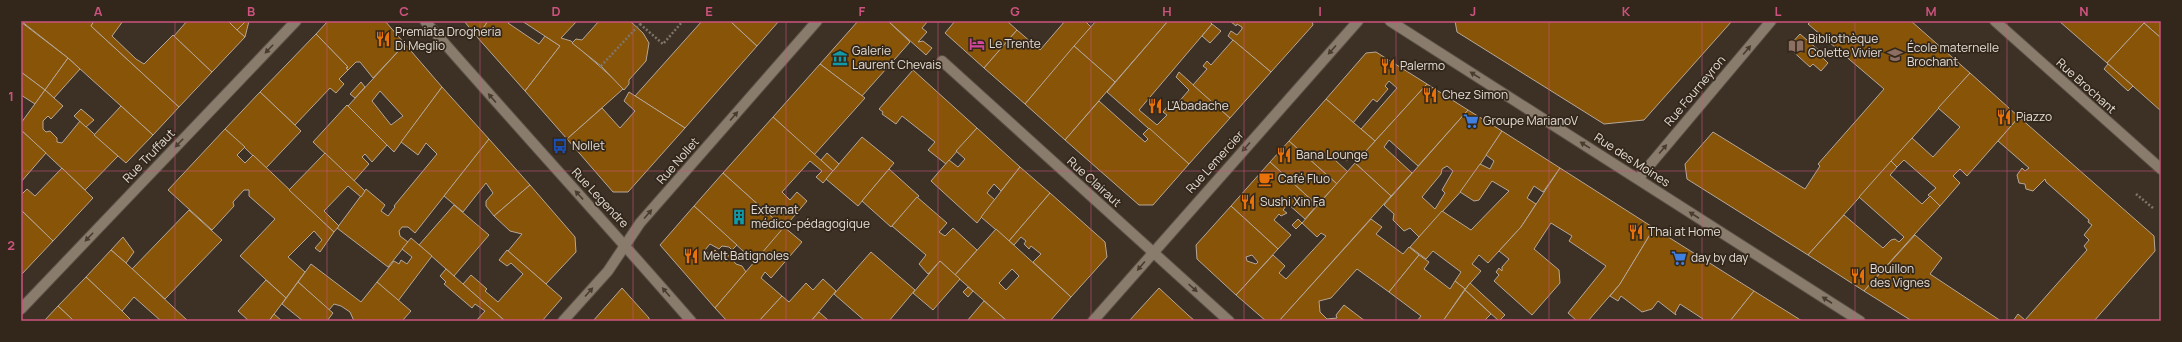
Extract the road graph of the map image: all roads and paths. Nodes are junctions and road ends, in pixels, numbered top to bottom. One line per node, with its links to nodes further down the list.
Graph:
1 (296, 21): 19 (street, Rue Truffaut, one-way to 19)
2 (425, 21): 17 (street, Rue Legendre, one-way to 2)
3 (637, 21): 10 (path)
4 (683, 21): 10 (path)
5 (817, 21): 17 (street, Rue Nollet, one-way to 5)
6 (1358, 21): 18 (street, Rue Lemercier, one-way to 18)
7 (1390, 21): 14 (street, Rue des Moines, one-way to 7)
8 (1771, 21): 14 (street, Rue Fourneyron, one-way to 8)
9 (1995, 21): 13 (street, Rue Brochant)
10 (640, 24): 12 (path)
11 (942, 61): 18 (street, Rue Clairaut)
12 (601, 66)
13 (2161, 169)
14 (1638, 179): 24 (street, Rue des Moines, one-way to 14)
15 (2136, 194): 16 (path)
16 (2153, 208)
17 (625, 245): 20 (street, Rue Nollet, one-way to 17); 21 (street, Rue Legendre, one-way to 17)
18 (1153, 253): 22 (street, Rue Lemercier, one-way to 22); 23 (street, Rue Clairaut, one-way to 23)
19 (21, 308)
20 (563, 321)
21 (691, 321)
22 (1093, 321)
23 (1229, 321)
24 (1860, 321)

